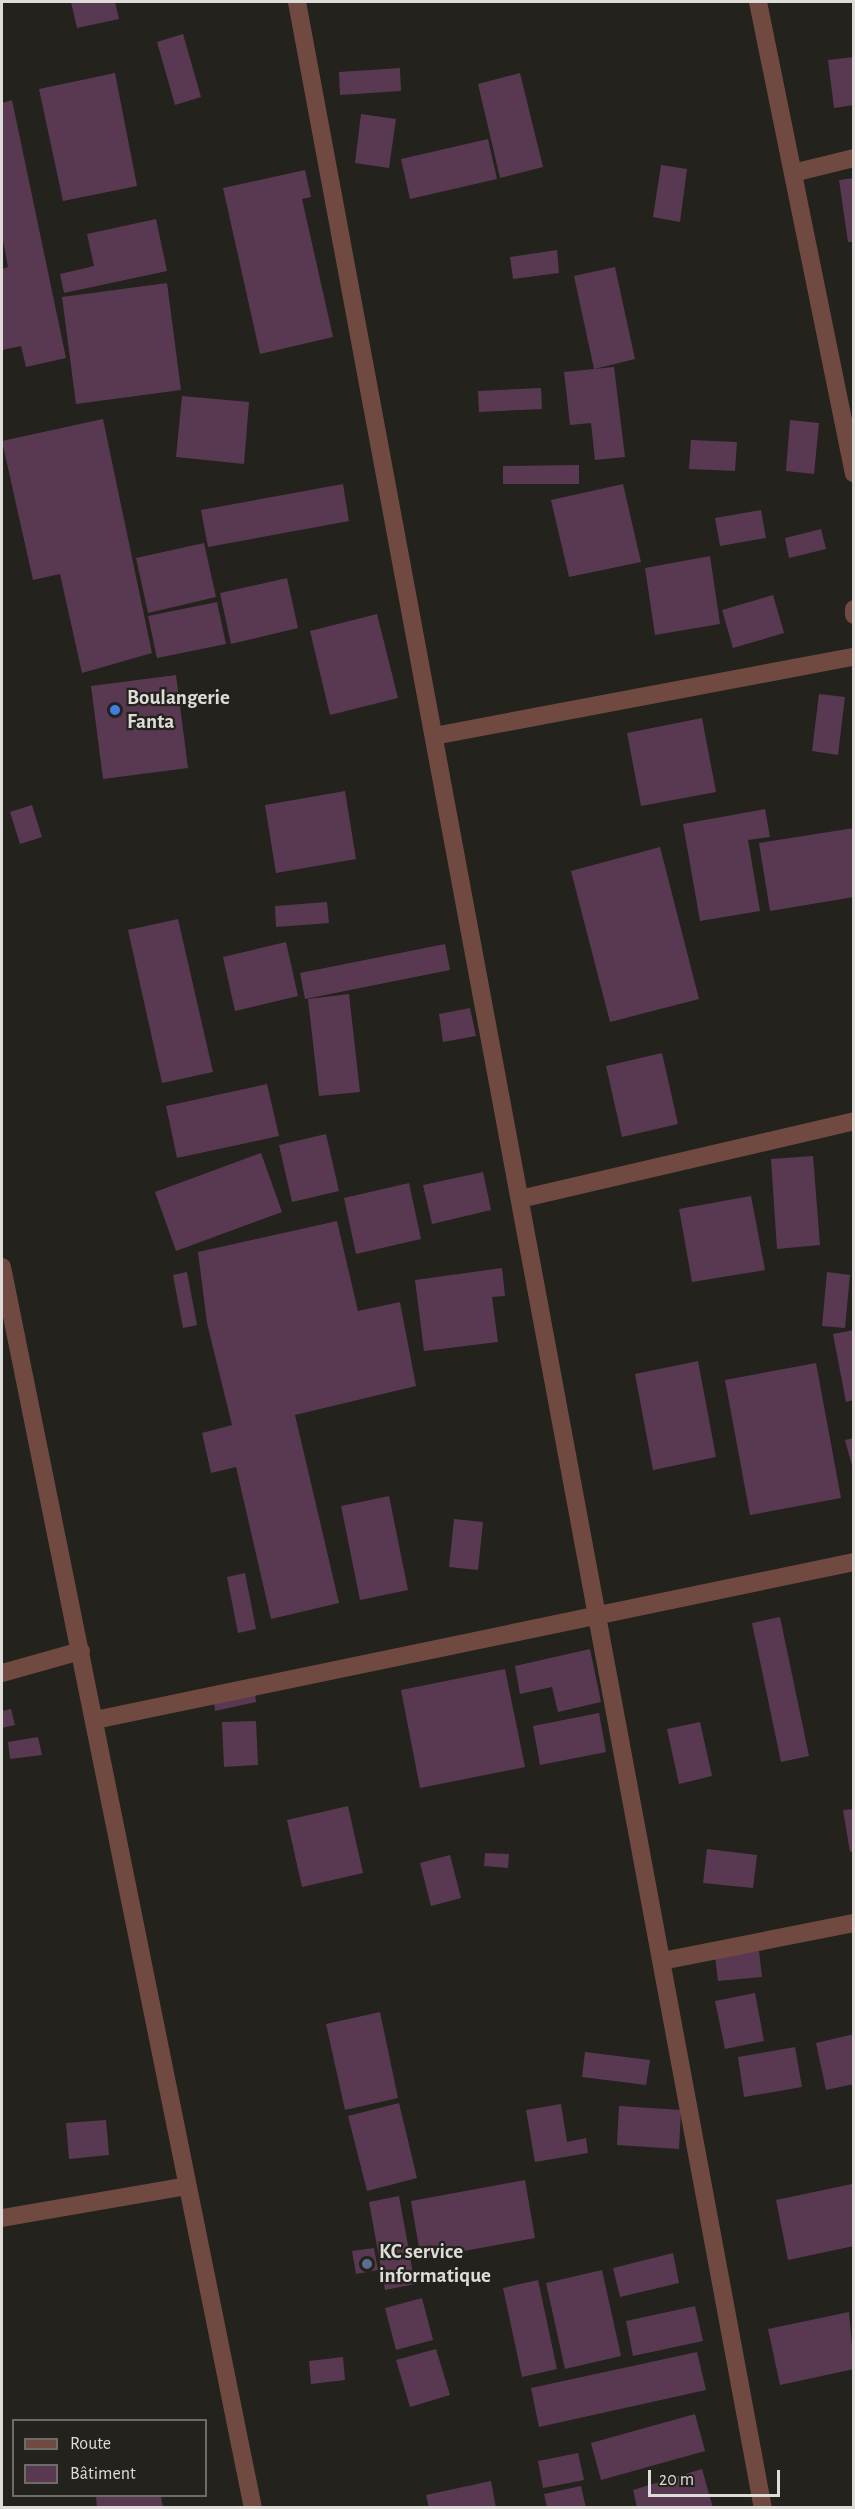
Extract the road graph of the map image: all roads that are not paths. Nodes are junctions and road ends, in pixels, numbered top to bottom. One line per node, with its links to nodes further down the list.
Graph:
1 (297, 2): 9 (street)
2 (758, 2): 4 (street)
3 (854, 158): 4 (street)
4 (793, 173): 5 (street)
5 (854, 473)
6 (854, 609): 7 (street)
7 (854, 615)
8 (854, 657): 9 (street)
9 (434, 736): 11 (street)
10 (854, 1120): 11 (street)
11 (520, 1198): 14 (street)
12 (2, 1267): 15 (street)
13 (854, 1562): 14 (street)
14 (597, 1614): 17 (street); 19 (street)
15 (81, 1651): 16 (street); 17 (street)
16 (2, 1673)
17 (95, 1720): 20 (street)
18 (854, 1923): 19 (street)
19 (662, 1961): 23 (street)
20 (187, 2186): 21 (street); 22 (street)
21 (2, 2218)
22 (253, 2508)
23 (763, 2508)

